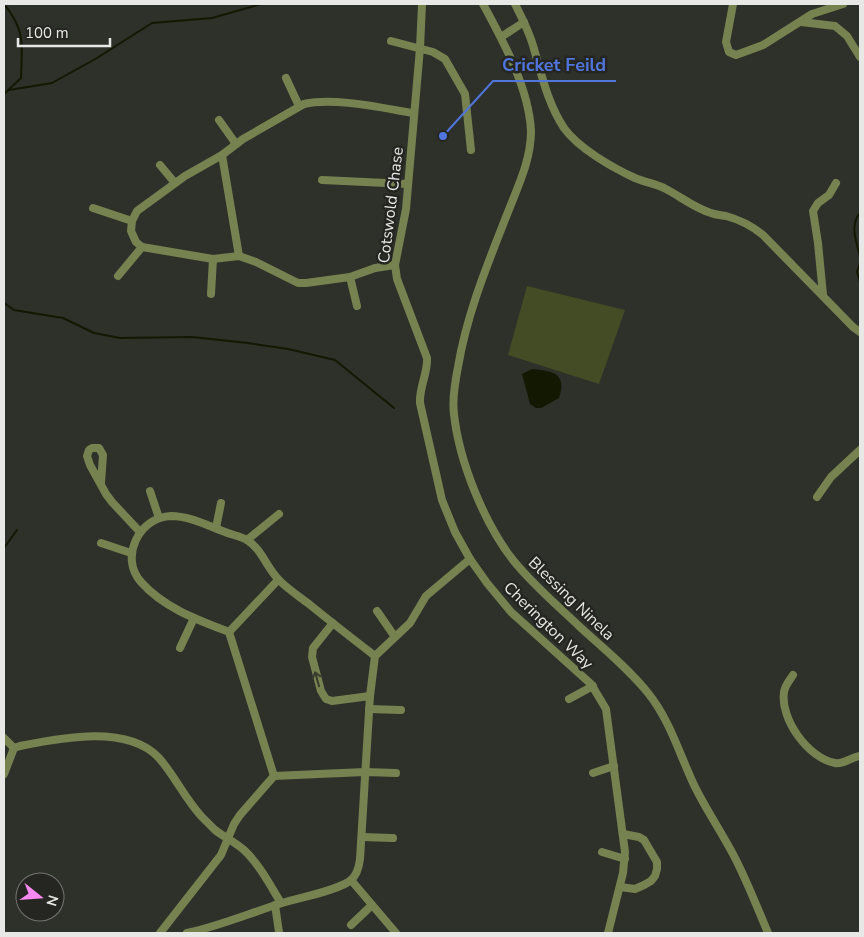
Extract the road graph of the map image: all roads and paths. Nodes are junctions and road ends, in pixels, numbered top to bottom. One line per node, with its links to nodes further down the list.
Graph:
1 (422, 4): 10 (street, Cotswold Chase)
2 (483, 4): 8 (street, Blessing Ninela)
3 (515, 4): 6 (street)
4 (733, 4): 7 (street)
5 (843, 4): 7 (street)
6 (524, 22): 8 (street); 33 (street)
7 (801, 22): 11 (street)
8 (501, 37): 89 (street, Blessing Ninela)
9 (392, 41): 10 (street)
10 (420, 48): 14 (street, Cotswold Chase); 17 (street)
11 (860, 57)
12 (286, 78): 13 (street)
13 (299, 106): 14 (street); 16 (street)
14 (413, 114): 23 (street, Cotswold Chase)
15 (218, 120): 16 (street)
16 (236, 144): 18 (street)
17 (472, 150)
18 (222, 155): 21 (street); 27 (street)
19 (160, 165): 21 (street)
20 (322, 180): 23 (street)
21 (175, 183): 25 (street)
22 (836, 183): 33 (street)
23 (408, 184): 29 (street, Cotswold Chase)
24 (93, 208): 25 (street)
25 (132, 221): 26 (street)
26 (142, 247): 28 (street); 30 (street)
27 (239, 256): 28 (street); 31 (street)
28 (212, 259): 32 (street)
29 (395, 265): 31 (street); 48 (street, Cotswold Chase)
30 (118, 276)
31 (350, 277): 34 (street)
32 (211, 294)
33 (823, 295): 35 (street)
34 (357, 306)
35 (860, 332)
36 (860, 450): 39 (street)
37 (101, 483): 44 (street)
38 (150, 491): 42 (street)
39 (817, 497)
40 (221, 503): 43 (street)
41 (279, 514): 45 (street)
42 (159, 518): 43 (street); 44 (street)
43 (216, 528): 45 (street)
44 (140, 532): 47 (street)
45 (248, 540): 49 (street)
46 (100, 544): 47 (street)
47 (131, 553): 51 (street)
48 (470, 559): 54 (street); 58 (street, Cherington Way)
49 (278, 580): 52 (street); 53 (street)
50 (377, 611): 54 (street)
51 (194, 618): 53 (street); 55 (street)
52 (333, 623): 56 (street); 59 (street, one-way to 52)
53 (229, 632): 71 (street)
54 (395, 637): 56 (street)
55 (180, 648)
56 (375, 656): 59 (street)
57 (793, 675): 65 (street)
58 (592, 686): 60 (street, Cherington Way); 66 (street, Cherington Way)
59 (370, 696): 61 (street)
60 (569, 699)
61 (369, 709): 62 (street); 67 (street)
62 (400, 710)
63 (4, 738): 64 (street)
64 (14, 748): 70 (street); 74 (street)
65 (860, 756)
66 (614, 766): 69 (street); 72 (street, Cherington Way)
67 (365, 772): 68 (street); 71 (street); 73 (street)
68 (396, 773)
69 (593, 773)
70 (4, 774)
71 (274, 776): 74 (street)
72 (623, 834): 77 (street, Cherington Way); 79 (street)
73 (362, 837): 75 (street); 78 (street)
74 (228, 838): 80 (street); 85 (street)
75 (393, 838)
76 (602, 852): 77 (street)
77 (625, 859): 79 (street, Cherington Way)
78 (351, 880): 80 (street); 81 (street)
79 (620, 886): 88 (street, Cherington Way)
80 (278, 904): 83 (street); 84 (street)
81 (372, 905): 82 (street); 87 (street)
82 (350, 925)
83 (216, 930): 86 (street)
84 (279, 932)
85 (160, 933)
86 (187, 933)
87 (396, 933)
88 (608, 933)
89 (768, 933)

